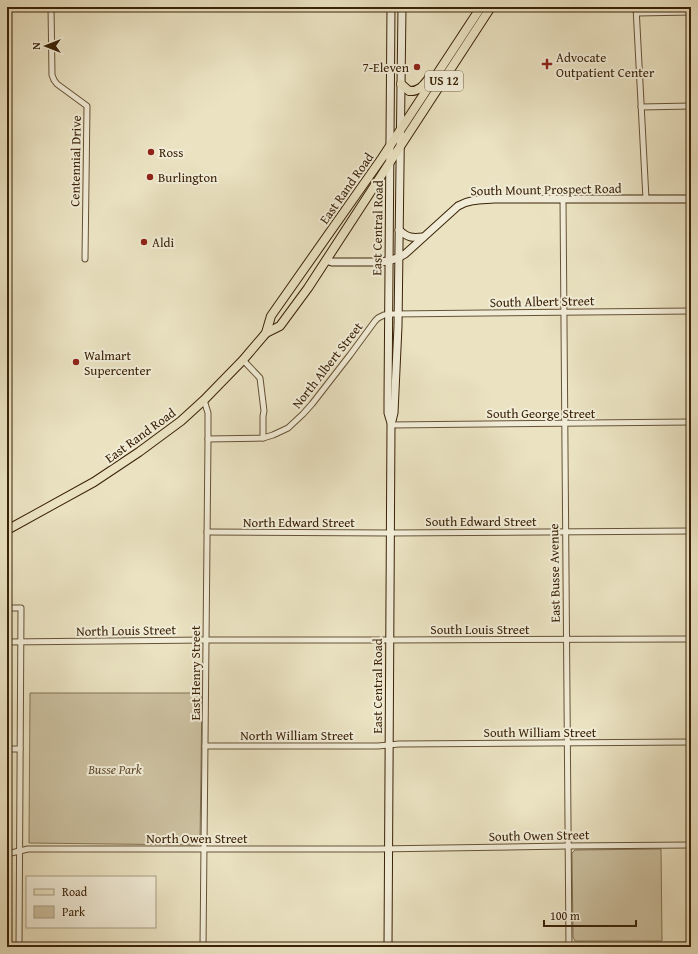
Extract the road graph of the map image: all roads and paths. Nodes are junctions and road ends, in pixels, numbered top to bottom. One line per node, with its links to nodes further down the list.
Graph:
1 (51, 7): 22 (street, Centennial Drive)
2 (391, 7): 14 (main road, East Central Road)
3 (402, 7): 9 (main road, East Central Road)
4 (481, 7): 8 (main road, US 12)
5 (491, 7): 13 (main road, US 12)
6 (636, 10): 7 (street); 11 (street)
7 (691, 12)
8 (451, 53): 9 (main road); 12 (main road, US 12)
9 (401, 84): 12 (main road, East Central Road)
10 (691, 106): 11 (street)
11 (642, 107): 17 (street)
12 (401, 130): 13 (main road, East Central Road); 14 (main road, East Rand Road / US 12)
13 (401, 146): 15 (main road, East Rand Road / US 12); 19 (main road, East Central Road)
14 (389, 147): 15 (main road, East Central Road); 28 (main road, East Rand Road / US 12)
15 (389, 164): 23 (main road, East Rand Road / US 12); 24 (main road, East Central Road)
16 (563, 199): 17 (main road, South Mount Prospect Road); 20 (main road, South Mount Prospect Road); 26 (street, East Busse Avenue)
17 (646, 199): 18 (main road, South Mount Prospect Road)
18 (691, 199)
19 (399, 230): 20 (main road); 21 (main road, East Central Road)
20 (423, 237): 21 (main road, South Mount Prospect Road)
21 (399, 258): 24 (main road, South Mount Prospect Road); 27 (main road, East Central Road)
22 (85, 259)
23 (326, 260): 24 (main road, South Mount Prospect Road); 28 (main road, East Rand Road / US 12)
24 (388, 262): 27 (main road, East Central Road)
25 (691, 311): 26 (street, South Albert Street)
26 (564, 312): 27 (street, South Albert Street); 32 (street, East Busse Avenue)
27 (393, 314): 33 (main road, East Central Road); 34 (street, North Albert Street)
28 (266, 333): 29 (main road, East Rand Road / US 12)
29 (243, 360): 30 (main road, East Rand Road / US 12); 34 (street)
30 (204, 400): 35 (street, East Henry Street); 36 (main road, East Rand Road / US 12)
31 (691, 422): 32 (street, South George Street)
32 (564, 424): 33 (street, South George Street); 37 (street, East Busse Avenue)
33 (391, 425): 40 (main road, East Central Road)
34 (263, 438): 35 (street, North Albert Street)
35 (208, 439): 39 (street, East Henry Street)
36 (7, 530)
37 (565, 531): 38 (street, South Edward Street); 40 (street, South Edward Street); 42 (street, East Busse Avenue)
38 (691, 531)
39 (207, 532): 40 (street, North Edward Street); 44 (street, East Henry Street)
40 (390, 533): 45 (main road, East Central Road)
41 (7, 608): 47 (street)
42 (566, 639): 43 (street, South Louis Street); 45 (street, South Louis Street); 49 (street, East Busse Avenue)
43 (691, 639)
44 (206, 640): 45 (street, North Louis Street); 47 (street, North Louis Street); 51 (street, East Henry Street)
45 (389, 640): 50 (main road, East Central Road)
46 (7, 642): 47 (street, North Louis Street)
47 (21, 642): 53 (street)
48 (691, 742): 49 (street, South William Street)
49 (567, 743): 50 (street, South William Street); 55 (street, East Busse Avenue)
50 (388, 745): 51 (street, North William Street); 56 (main road, East Central Road)
51 (206, 746): 57 (street, East Henry Street)
52 (7, 749): 53 (street)
53 (20, 749): 58 (street)
54 (691, 845): 55 (street, South Owen Street)
55 (568, 846): 56 (street, South Owen Street); 61 (street, East Busse Avenue)
56 (388, 849): 57 (street, North Owen Street); 64 (main road, East Central Road)
57 (205, 850): 58 (street, North Owen Street); 63 (street, East Henry Street)
58 (19, 851): 59 (street, North Owen Street); 62 (street)
59 (7, 853)
60 (691, 945): 61 (street)
61 (569, 946): 65 (street)
62 (18, 947)
63 (204, 947)
64 (388, 947)
65 (482, 947)

